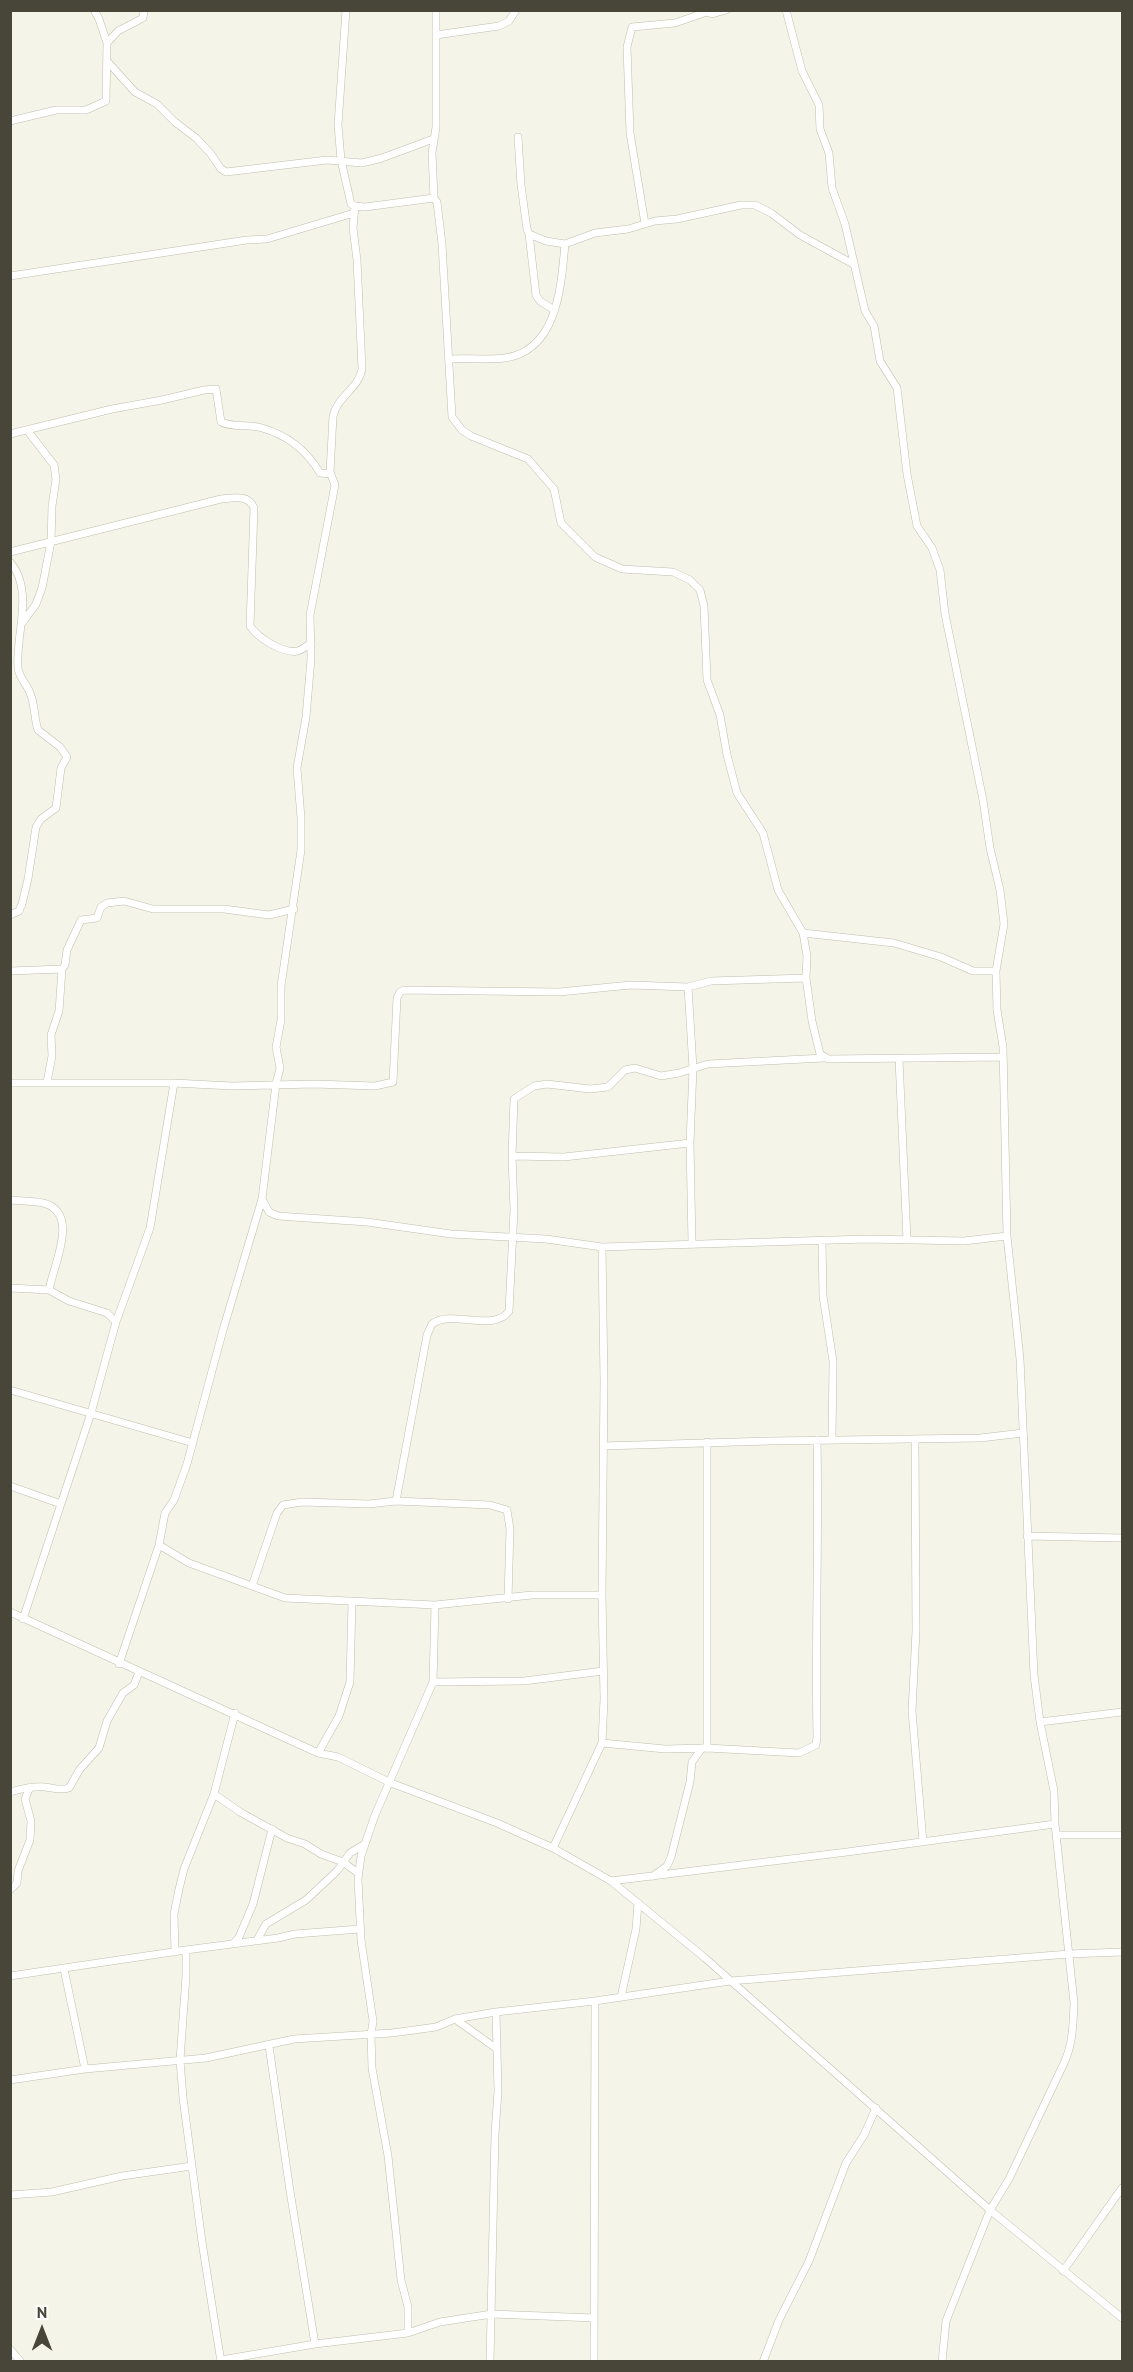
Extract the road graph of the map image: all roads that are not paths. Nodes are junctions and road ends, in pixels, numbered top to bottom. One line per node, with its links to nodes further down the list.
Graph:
1 (94, 10): 10 (street)
2 (144, 10): 10 (street)
3 (346, 10): 15 (street)
4 (436, 10): 9 (street)
5 (516, 10): 9 (street)
6 (726, 10): 8 (street)
7 (786, 10): 21 (street)
8 (704, 12): 18 (street)
9 (436, 35): 14 (street)
10 (107, 43): 11 (street)
11 (107, 62): 12 (street); 15 (street)
12 (10, 121)
13 (518, 137): 19 (street)
14 (433, 139): 15 (street); 16 (street)
15 (341, 160): 17 (street)
16 (434, 198): 17 (street); 24 (street)
17 (354, 210): 22 (street); 27 (street)
18 (645, 224): 20 (street); 21 (street)
19 (529, 234): 20 (street); 23 (street)
20 (565, 244): 23 (street)
21 (854, 264): 37 (street)
22 (10, 276)
23 (554, 310): 24 (street)
24 (449, 359): 35 (street)
25 (27, 430): 26 (street); 27 (street); 28 (street)
26 (10, 434)
27 (331, 474): 32 (street)
28 (51, 542): 29 (street); 31 (street); 32 (street)
29 (10, 552)
30 (10, 562): 31 (street)
31 (23, 622): 34 (street)
32 (311, 643): 33 (street)
33 (294, 909): 36 (street); 48 (street)
34 (10, 915)
35 (803, 933): 37 (street); 39 (street)
36 (62, 969): 38 (street); 45 (street)
37 (996, 970): 41 (street)
38 (10, 971)
39 (806, 978): 40 (street); 42 (street)
40 (688, 987): 44 (street); 48 (street)
41 (1002, 1057): 43 (street); 53 (street)
42 (824, 1058): 43 (street); 44 (street)
43 (899, 1059): 55 (street)
44 (693, 1068): 49 (street); 50 (street)
45 (47, 1082): 46 (street); 47 (street)
46 (10, 1083)
47 (174, 1083): 48 (street); 61 (street)
48 (276, 1084): 51 (street)
49 (690, 1143): 50 (street); 57 (street)
50 (512, 1155): 54 (street)
51 (262, 1199): 54 (street); 69 (street)
52 (10, 1200): 60 (street)
53 (1007, 1236): 55 (street); 64 (street)
54 (513, 1237): 58 (street); 72 (street)
55 (907, 1240): 56 (street)
56 (822, 1241): 57 (street); 67 (street)
57 (692, 1243): 58 (street)
58 (602, 1247): 70 (street)
59 (10, 1288): 60 (street)
60 (50, 1290): 61 (street)
61 (116, 1322): 63 (street)
62 (10, 1390): 63 (street)
63 (91, 1413): 69 (street); 73 (street)
64 (1023, 1433): 65 (street); 74 (street)
65 (915, 1439): 67 (street); 102 (street)
66 (817, 1440): 67 (street); 68 (street); 92 (street)
67 (832, 1440)
68 (707, 1442): 70 (street); 92 (street)
69 (194, 1443): 76 (street)
70 (603, 1446): 78 (street)
71 (10, 1486): 73 (street)
72 (396, 1501): 77 (street); 79 (street)
73 (61, 1504): 83 (street)
74 (1027, 1536): 75 (street); 90 (street)
75 (1122, 1538)
76 (159, 1545): 77 (street); 84 (street)
77 (252, 1586): 80 (street)
78 (602, 1595): 79 (street); 85 (street)
79 (508, 1599): 81 (street)
80 (352, 1602): 81 (street); 93 (street)
81 (435, 1605): 87 (street)
82 (10, 1612): 83 (street)
83 (23, 1618): 84 (street)
84 (119, 1664): 86 (street)
85 (603, 1671): 87 (street); 91 (street)
86 (139, 1672): 89 (street); 95 (street)
87 (433, 1682): 94 (street)
88 (1122, 1712): 90 (street)
89 (235, 1713): 93 (street); 97 (street)
90 (1040, 1722): 98 (street)
91 (602, 1743): 92 (street); 104 (street)
92 (705, 1748): 107 (street)
93 (318, 1753): 94 (street)
94 (389, 1782): 103 (street); 104 (street)
95 (30, 1787): 96 (street); 109 (street)
96 (10, 1792)
97 (214, 1794): 99 (street); 115 (street)
98 (1055, 1824): 100 (street); 102 (street)
99 (272, 1829): 105 (street); 113 (street)
100 (1057, 1835): 101 (street); 117 (street)
101 (1122, 1835)
102 (923, 1842): 107 (street)
103 (365, 1844): 105 (street); 106 (street)
104 (553, 1848): 108 (street)
105 (343, 1862): 106 (street); 112 (street)
106 (358, 1873): 111 (street)
107 (651, 1877): 108 (street)
108 (611, 1881): 110 (street)
109 (10, 1890)
110 (638, 1902): 120 (street); 121 (street)
111 (360, 1929): 112 (street); 125 (street)
112 (257, 1940): 113 (street)
113 (234, 1943): 114 (street)
114 (186, 1950): 115 (street); 128 (street)
115 (175, 1952): 118 (street)
116 (1122, 1952): 117 (street)
117 (1069, 1954): 120 (street); 135 (street)
118 (64, 1969): 119 (street); 129 (street)
119 (10, 1976)
120 (730, 1981): 121 (street); 131 (street)
121 (621, 1997): 122 (street)
122 (596, 2001): 123 (street); 138 (street)
123 (496, 2012): 124 (street); 127 (street)
124 (454, 2019): 125 (street); 127 (street)
125 (371, 2035): 126 (street); 140 (street)
126 (269, 2046): 128 (street); 141 (street)
127 (497, 2049): 137 (street)
128 (180, 2060): 129 (street); 132 (street)
129 (85, 2069): 130 (street)
130 (10, 2080)
131 (876, 2108): 135 (street); 147 (street)
132 (192, 2166): 134 (street); 144 (street)
133 (1122, 2188): 136 (street)
134 (10, 2195)
135 (990, 2210): 136 (street); 148 (street)
136 (1063, 2271): 139 (street)
137 (492, 2314): 138 (street); 140 (street); 145 (street)
138 (594, 2318): 146 (street)
139 (1122, 2318)
140 (408, 2333): 141 (street)
141 (315, 2344): 144 (street)
142 (10, 2349): 143 (street)
143 (21, 2361)
144 (221, 2361)
145 (490, 2361)
146 (594, 2361)
147 (763, 2361)
148 (942, 2361)

